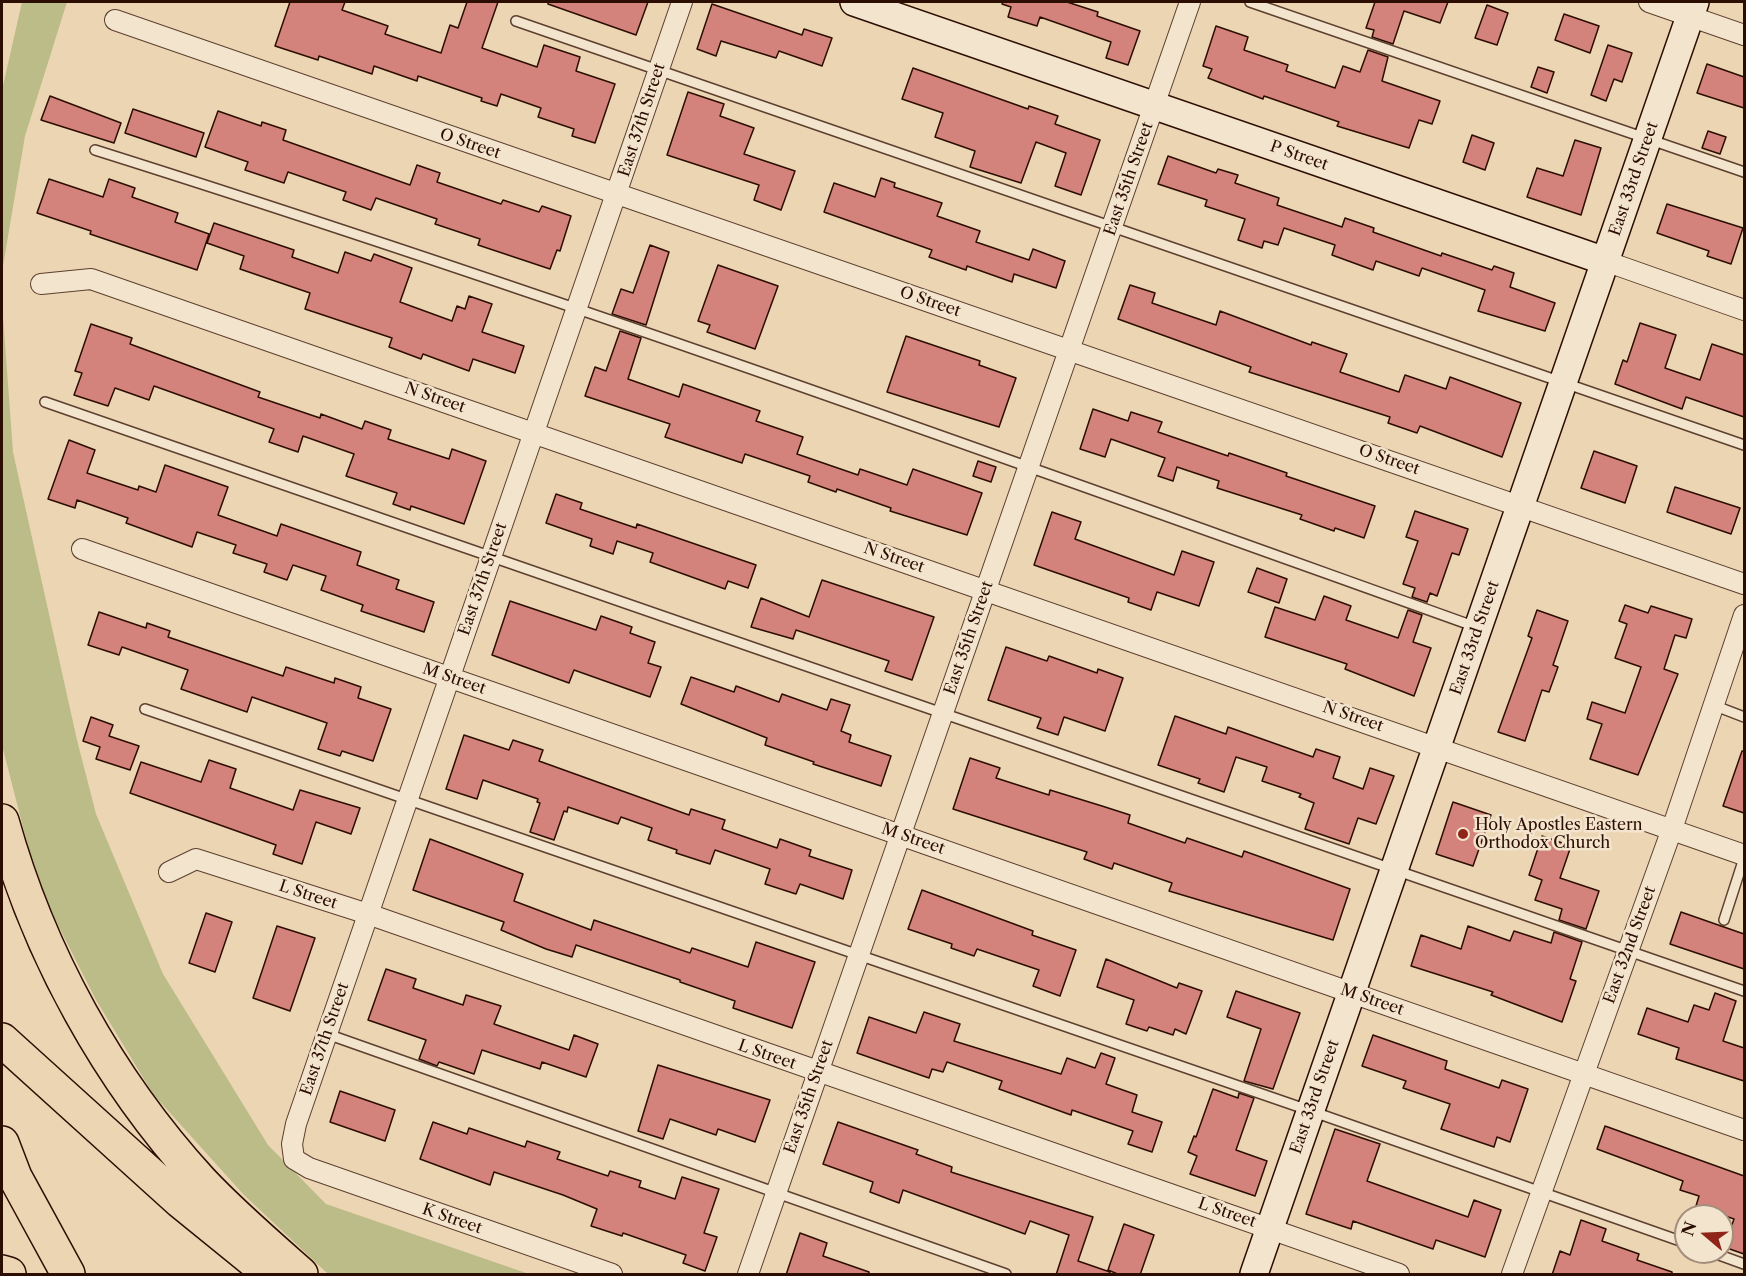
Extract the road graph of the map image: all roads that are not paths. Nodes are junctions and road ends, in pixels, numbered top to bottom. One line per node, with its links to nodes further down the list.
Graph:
1 (682, 2): 10 (street, East 37th Street)
2 (854, 2): 11 (street, P Street)
3 (1190, 2): 11 (street, East 35th Street)
4 (1250, 2): 12 (lane)
5 (1649, 2): 6 (street)
6 (1693, 9): 9 (street); 12 (street, East 33rd Street)
7 (115, 20): 15 (street, O Street)
8 (516, 21): 10 (lane)
9 (1744, 35)
10 (658, 70): 15 (street, East 37th Street); 16 (lane)
11 (1154, 105): 16 (street, East 35th Street); 17 (street, P Street)
12 (1648, 138): 14 (lane); 17 (street, East 33rd Street)
13 (95, 150): 19 (lane)
14 (1744, 172)
15 (617, 194): 19 (street, East 37th Street); 21 (street, O Street)
16 (1112, 226): 21 (street, East 35th Street); 22 (lane)
17 (1605, 261): 20 (street, P Street); 22 (street, East 33rd Street)
18 (41, 284): 24 (street, N Street)
19 (575, 310): 24 (street, East 37th Street); 26 (lane)
20 (1744, 310)
21 (1071, 351): 26 (street, East 35th Street); 27 (street, O Street)
22 (1563, 382): 25 (lane); 27 (street, East 33rd Street)
23 (45, 402): 29 (lane)
24 (533, 432): 29 (street, East 37th Street); 31 (street, N Street)
25 (1744, 445)
26 (1029, 466): 31 (street, East 35th Street); 33 (lane)
27 (1522, 506): 30 (street, O Street); 33 (street, East 33rd Street)
28 (82, 549): 34 (street, M Street)
29 (491, 556): 34 (street, East 37th Street); 37 (lane)
30 (1744, 584)
31 (986, 590): 37 (street, East 35th Street); 39 (street, N Street)
32 (1744, 615): 35 (street, East 32nd Street)
33 (1478, 627): 39 (street, East 33rd Street)
34 (449, 677): 40 (street, East 37th Street); 43 (street, M Street)
35 (1713, 705): 38 (lane); 42 (street, East 32nd Street)
36 (145, 709): 40 (lane)
37 (943, 713): 43 (street, East 35th Street); 45 (lane)
38 (1744, 717)
39 (1437, 746): 42 (street, N Street); 45 (street, East 33rd Street)
40 (407, 799): 47 (street, East 37th Street); 50 (lane)
41 (2, 821): 69 (highway)
42 (1672, 829): 44 (street, N Street); 49 (street, East 32nd Street)
43 (901, 835): 50 (street, East 35th Street); 51 (street, M Street)
44 (1744, 856): 48 (lane)
45 (1395, 869): 49 (lane); 51 (street, East 33rd Street)
46 (169, 872): 47 (street, L Street)
47 (368, 914): 53 (street, East 37th Street); 55 (street, L Street)
48 (1724, 920)
49 (1628, 951): 52 (lane); 56 (street, East 32nd Street)
50 (858, 956): 55 (street, East 35th Street); 57 (lane)
51 (1352, 992): 56 (street, M Street); 57 (street, East 33rd Street)
52 (1744, 992)
53 (327, 1034): 60 (street, East 37th Street); 62 (lane)
54 (2, 1040): 68 (highway)
55 (818, 1073): 62 (street, East 35th Street); 63 (street, L Street)
56 (1584, 1074): 58 (street, M Street); 61 (street, East 32nd Street)
57 (1311, 1111): 61 (lane); 63 (street, East 33rd Street)
58 (1744, 1130)
59 (2, 1143): 67 (highway)
60 (294, 1159): 70 (street, K Street)
61 (1541, 1192): 64 (lane); 75 (street, East 32nd Street)
62 (776, 1193): 71 (street, East 35th Street); 72 (lane)
63 (1270, 1228): 73 (street, East 33rd Street); 74 (street, L Street)
64 (1674, 1239)
65 (2, 1272): 66 (highway)
66 (9, 1275)
67 (68, 1275)
68 (270, 1275)
69 (301, 1275)
70 (612, 1275)
71 (747, 1275)
72 (1006, 1275)
73 (1254, 1275)
74 (1400, 1275)
75 (1512, 1275)

